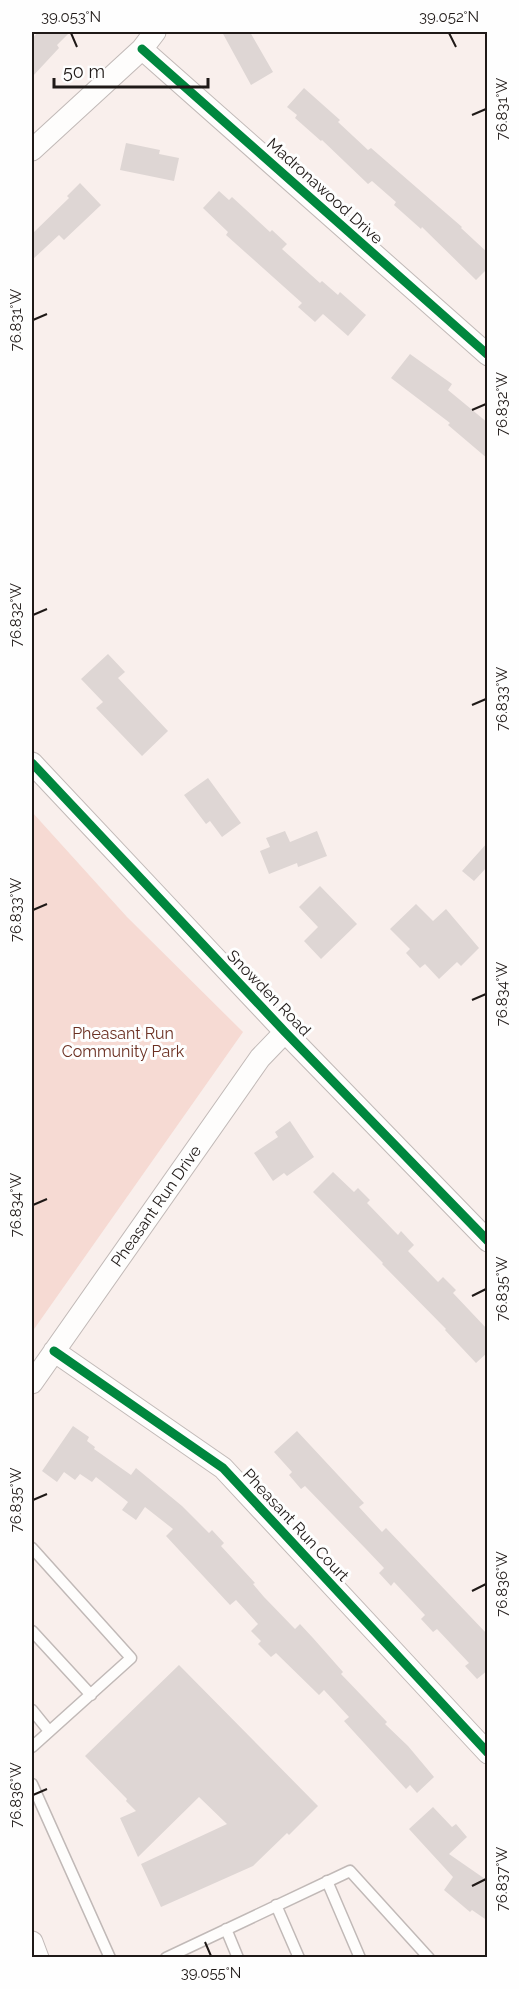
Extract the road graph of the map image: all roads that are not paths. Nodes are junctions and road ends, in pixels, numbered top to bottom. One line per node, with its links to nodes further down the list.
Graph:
1 (155, 32): 2 (street)
2 (142, 49): 3 (street); 4 (street, Madronawood Drive)
3 (32, 150)
4 (488, 355)
5 (32, 763): 6 (street, Snowden Road)
6 (285, 1032): 7 (street, Snowden Road); 8 (street, Pheasant Run Drive)
7 (485, 1232)
8 (54, 1351): 9 (street, Pheasant Run Drive); 16 (street, Pheasant Run Court)
9 (32, 1383)
10 (32, 1548): 12 (lane)
11 (32, 1631): 12 (lane)
12 (90, 1695): 14 (lane)
13 (32, 1710): 14 (lane)
14 (49, 1731): 15 (lane)
15 (32, 1747)
16 (488, 1753)
17 (32, 1784): 24 (lane)
18 (327, 1881): 19 (lane); 27 (lane); 28 (lane)
19 (276, 1905): 20 (lane); 26 (lane)
20 (226, 1929): 22 (lane); 25 (lane)
21 (32, 1942): 23 (street)
22 (173, 1956)
23 (38, 1958)
24 (110, 1958)
25 (238, 1958)
26 (299, 1958)
27 (360, 1958)
28 (429, 1958)

